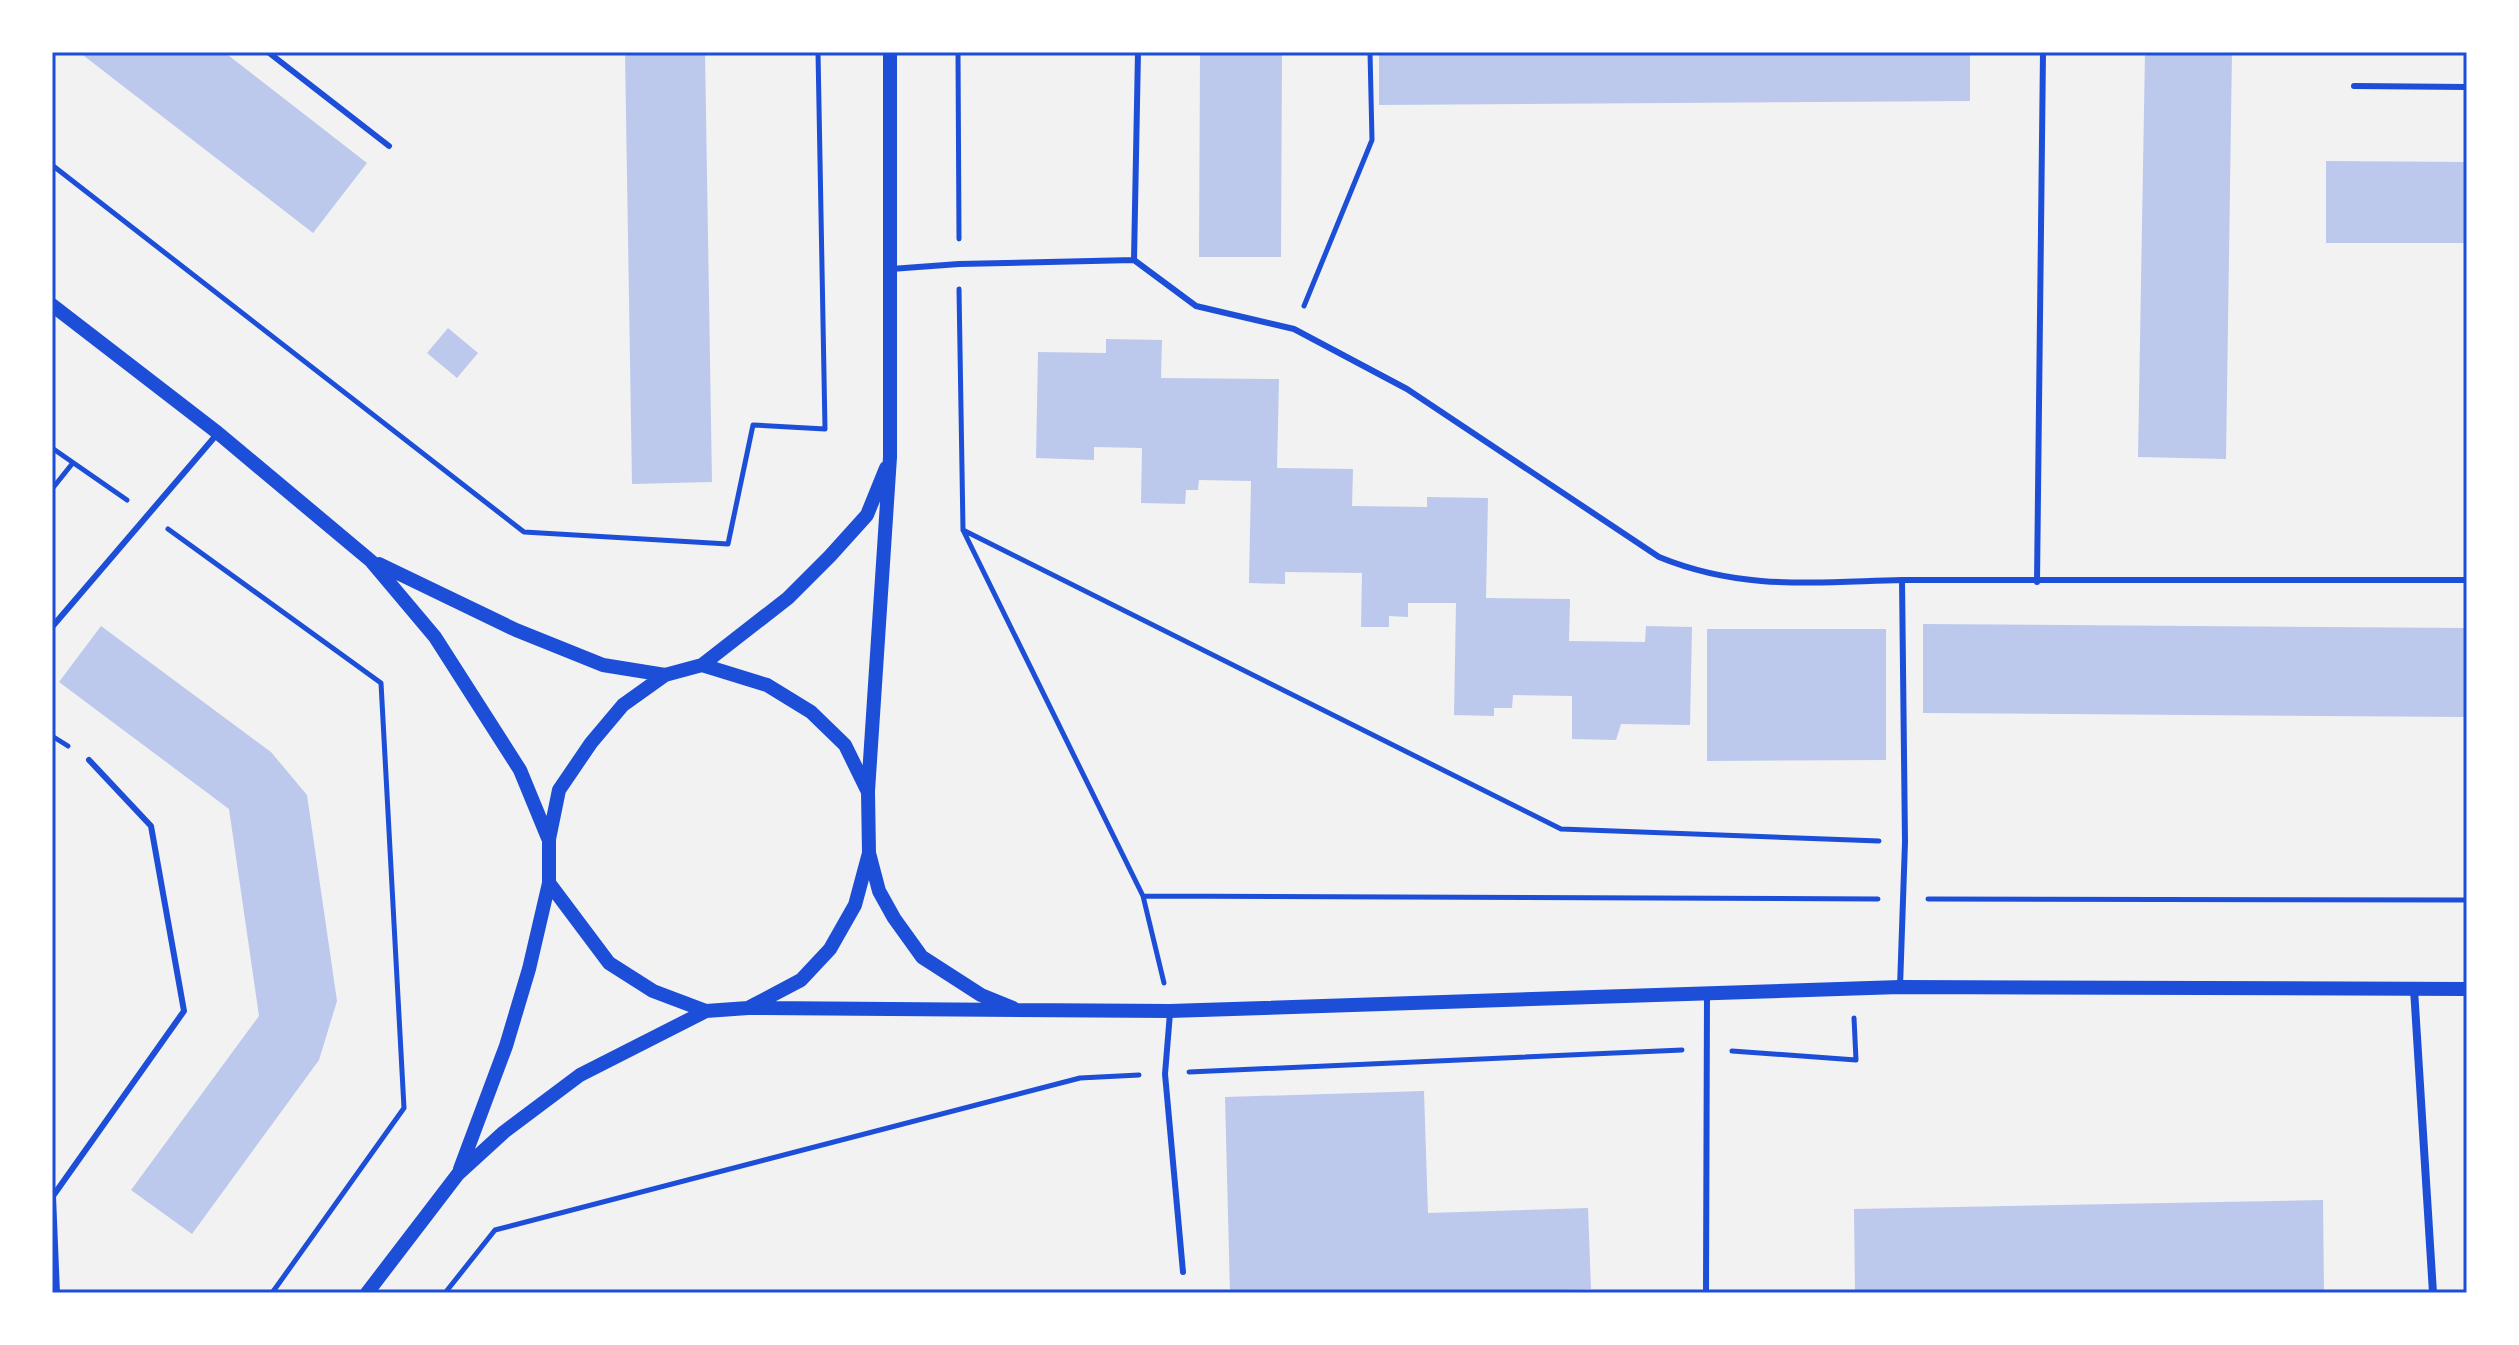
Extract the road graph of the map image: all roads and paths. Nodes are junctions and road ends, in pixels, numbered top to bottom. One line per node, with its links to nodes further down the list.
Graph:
1 (268, 52): 10 (lane)
2 (818, 52): 11 (path)
3 (890, 52): 14 (street)
4 (958, 52): 13 (path)
5 (1138, 52): 12 (lane)
6 (1370, 52): 16 (path)
7 (2043, 52): 27 (lane)
8 (2354, 86): 9 (lane)
9 (2467, 87)
10 (389, 146)
11 (52, 165)
12 (1134, 260): 13 (lane); 16 (lane)
13 (959, 264): 14 (lane); 23 (path)
14 (891, 269): 19 (street)
15 (52, 305): 17 (street)
16 (1294, 329): 25 (lane)
17 (218, 433): 22 (lane); 24 (street)
18 (52, 448): 20 (path)
19 (890, 457): 29 (street); 32 (street)
20 (72, 464): 21 (path); 22 (path)
21 (52, 489)
22 (147, 514): 28 (lane); 51 (path)
23 (963, 530): 34 (path); 37 (path)
24 (371, 561): 30 (street); 33 (street)
25 (1902, 580): 27 (lane); 34 (lane)
26 (2467, 580): 27 (lane)
27 (2037, 582)
28 (52, 627)
29 (702, 665): 30 (street); 32 (street)
30 (665, 675): 33 (street)
31 (89, 760): 50 (lane)
32 (868, 792): 35 (street)
33 (549, 839): 36 (street)
34 (1905, 842): 38 (lane)
35 (869, 853): 44 (street); 47 (street)
36 (549, 883): 45 (street); 48 (street)
37 (1143, 896): 38 (path); 46 (path)
38 (1903, 899): 39 (path); 40 (lane)
39 (2467, 900)
40 (1900, 987): 41 (street); 43 (street)
41 (2414, 989): 42 (street); 54 (street)
42 (2467, 989)
43 (1707, 993): 46 (street); 53 (lane)
44 (748, 1008): 45 (street); 47 (street)
45 (706, 1011): 48 (street)
46 (1170, 1011): 47 (street); 49 (lane)
47 (1024, 1012)
48 (458, 1174): 52 (street)
49 (1183, 1272)
50 (57, 1293)
51 (272, 1293)
52 (367, 1293)
53 (1706, 1293)
54 (2433, 1293)

